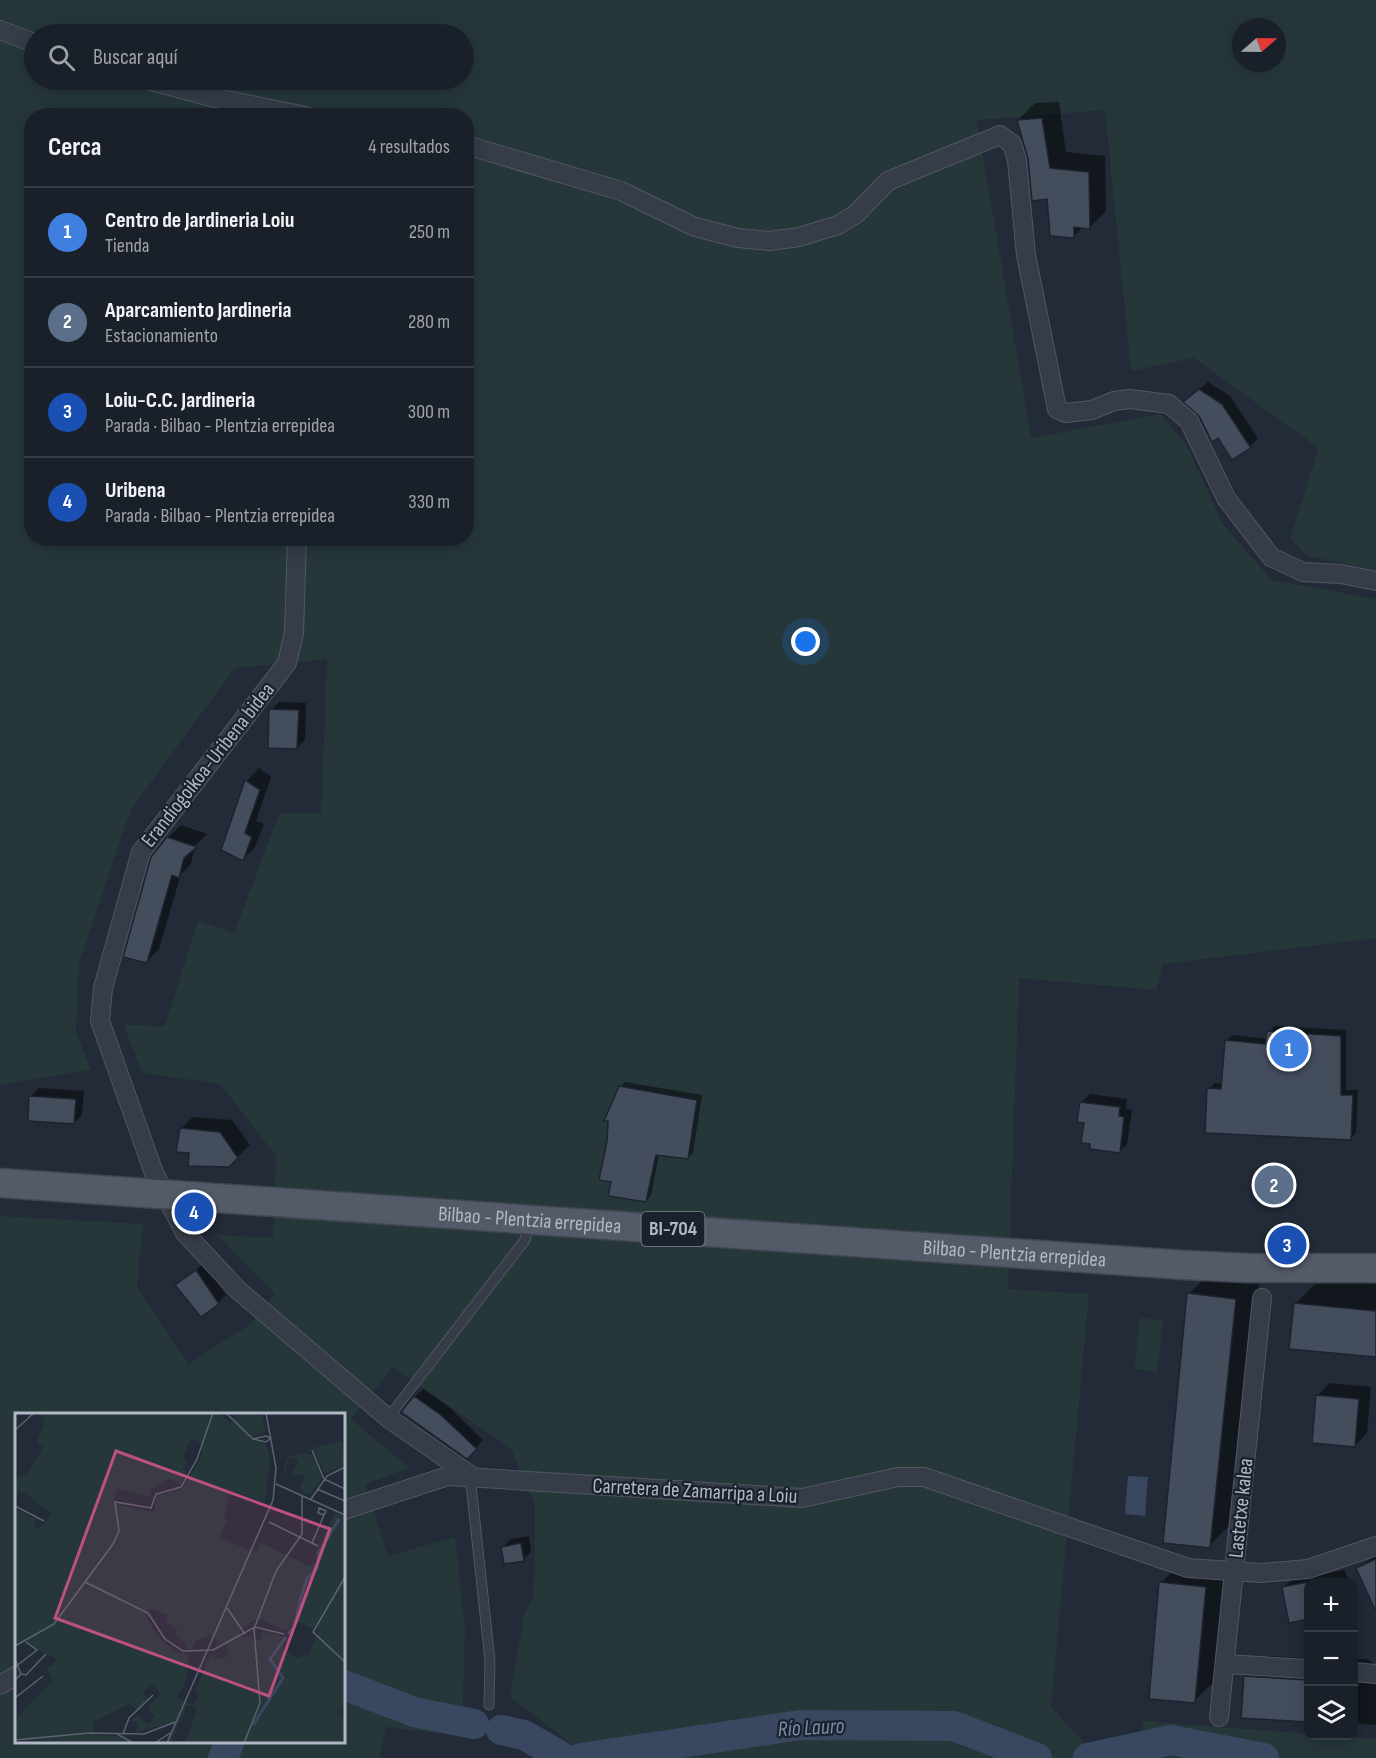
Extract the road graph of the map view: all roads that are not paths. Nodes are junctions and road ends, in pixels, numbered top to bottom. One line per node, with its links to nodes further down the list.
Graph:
1 (0, 30): 2 (street)
2 (24, 39)
3 (185, 90): 4 (street)
4 (266, 108)
5 (474, 147): 7 (street)
6 (297, 546): 9 (street, Erandiogoikoa-Uribena bidea)
7 (1376, 581)
8 (0, 1183): 9 (main road, Bilbao - Plentzia errepidea / BI-704)
9 (165, 1195): 10 (main road, Bilbao - Plentzia errepidea / BI-704); 13 (street, Erandiogoikoa-Uribena bidea)
10 (529, 1220): 11 (main road, Bilbao - Plentzia errepidea / BI-704); 13 (lane)
11 (1376, 1268)
12 (1262, 1298): 17 (street, Lastetxe kalea)
13 (388, 1418): 14 (street, Erandiogoikoa-Uribena bidea)
14 (470, 1475): 15 (street, Carretera de Zamarripa a Loiu); 17 (street, Carretera de Zamarripa a Loiu); 24 (lane)
15 (345, 1510)
16 (1376, 1546): 17 (street, Carretera de Zamarripa a Loiu)
17 (1234, 1572): 18 (street, Lastetxe kalea)
18 (1225, 1664): 19 (street); 25 (street, Lastetxe kalea)
19 (1304, 1669)
20 (1358, 1672): 21 (street)
21 (1376, 1674)
22 (15, 1677): 23 (street)
23 (0, 1685)
24 (489, 1705)
25 (1219, 1717)

